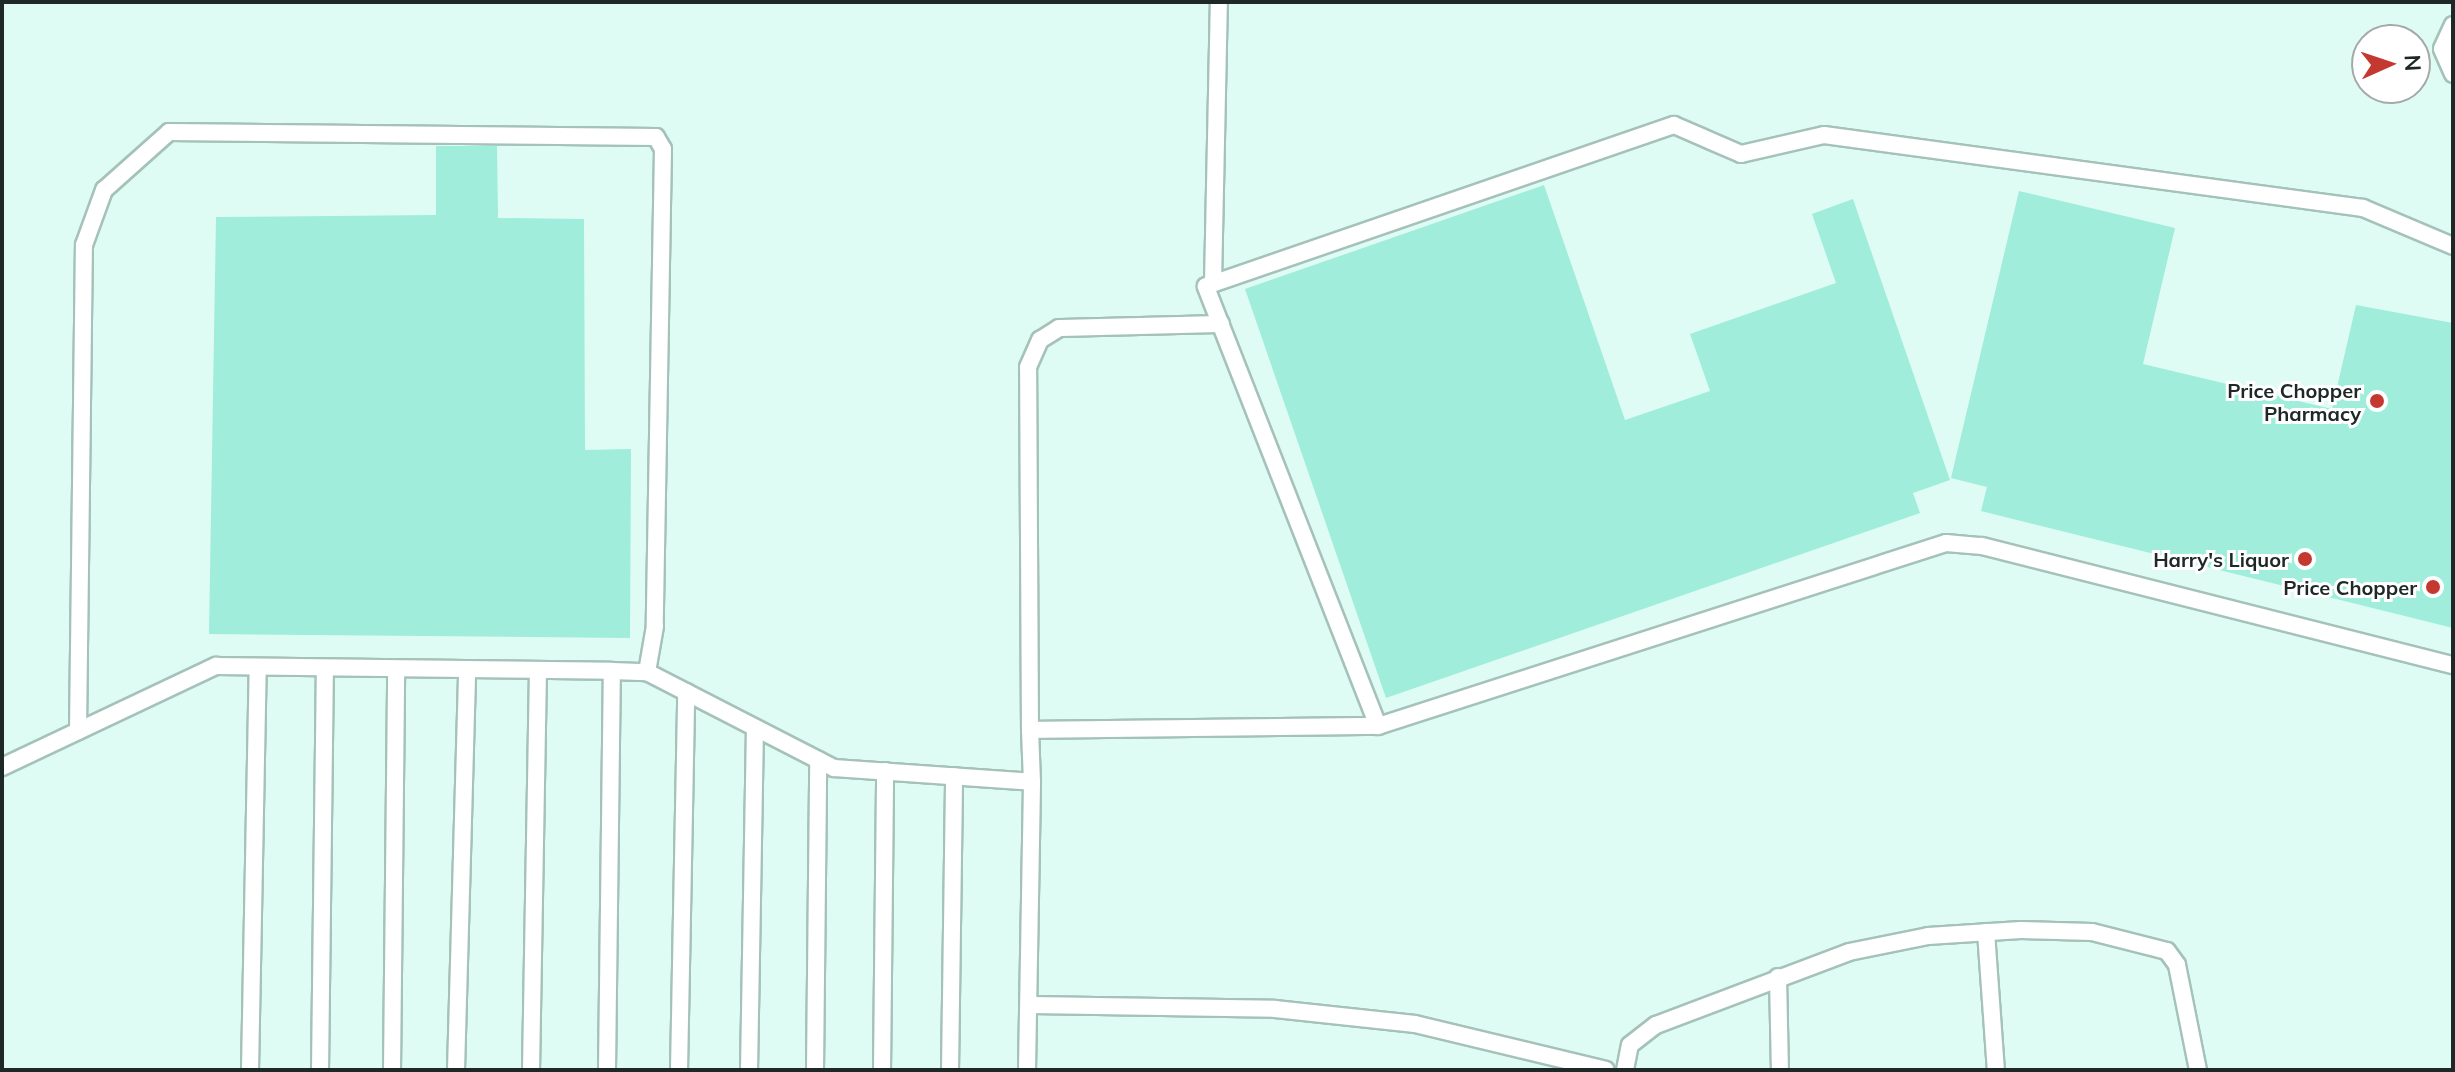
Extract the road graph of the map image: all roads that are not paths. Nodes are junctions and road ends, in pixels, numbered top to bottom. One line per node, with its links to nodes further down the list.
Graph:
1 (1219, 2): 5 (lane)
2 (2453, 25): 3 (lane)
3 (2453, 74)
4 (2453, 246): 5 (lane)
5 (1213, 283): 6 (lane)
6 (1221, 324): 16 (lane); 18 (lane)
7 (2453, 665): 16 (lane)
8 (258, 667): 9 (lane); 19 (lane); 28 (lane)
9 (325, 668): 10 (lane); 29 (lane)
10 (396, 669): 11 (lane); 30 (lane)
11 (467, 669): 12 (lane); 31 (lane)
12 (538, 670): 13 (lane); 32 (lane)
13 (612, 671): 14 (lane); 33 (lane)
14 (647, 672): 15 (lane); 19 (lane)
15 (686, 692): 17 (lane); 34 (lane)
16 (1378, 726): 18 (lane)
17 (755, 728): 20 (lane); 35 (lane)
18 (1030, 730): 24 (lane)
19 (78, 731): 21 (lane)
20 (818, 760): 22 (lane); 36 (lane)
21 (2, 767)
22 (885, 771): 23 (lane); 37 (lane)
23 (954, 776): 24 (lane); 38 (lane)
24 (1032, 782): 27 (lane)
25 (1986, 932): 26 (lane); 43 (lane); 44 (lane)
26 (1778, 977): 41 (lane); 42 (lane)
27 (1031, 1005): 39 (lane); 40 (lane)
28 (250, 1070)
29 (320, 1070)
30 (392, 1070)
31 (456, 1070)
32 (531, 1070)
33 (607, 1070)
34 (679, 1070)
35 (749, 1070)
36 (815, 1070)
37 (882, 1070)
38 (950, 1070)
39 (1027, 1070)
40 (1606, 1070)
41 (1625, 1070)
42 (1780, 1070)
43 (1996, 1070)
44 (2198, 1070)

